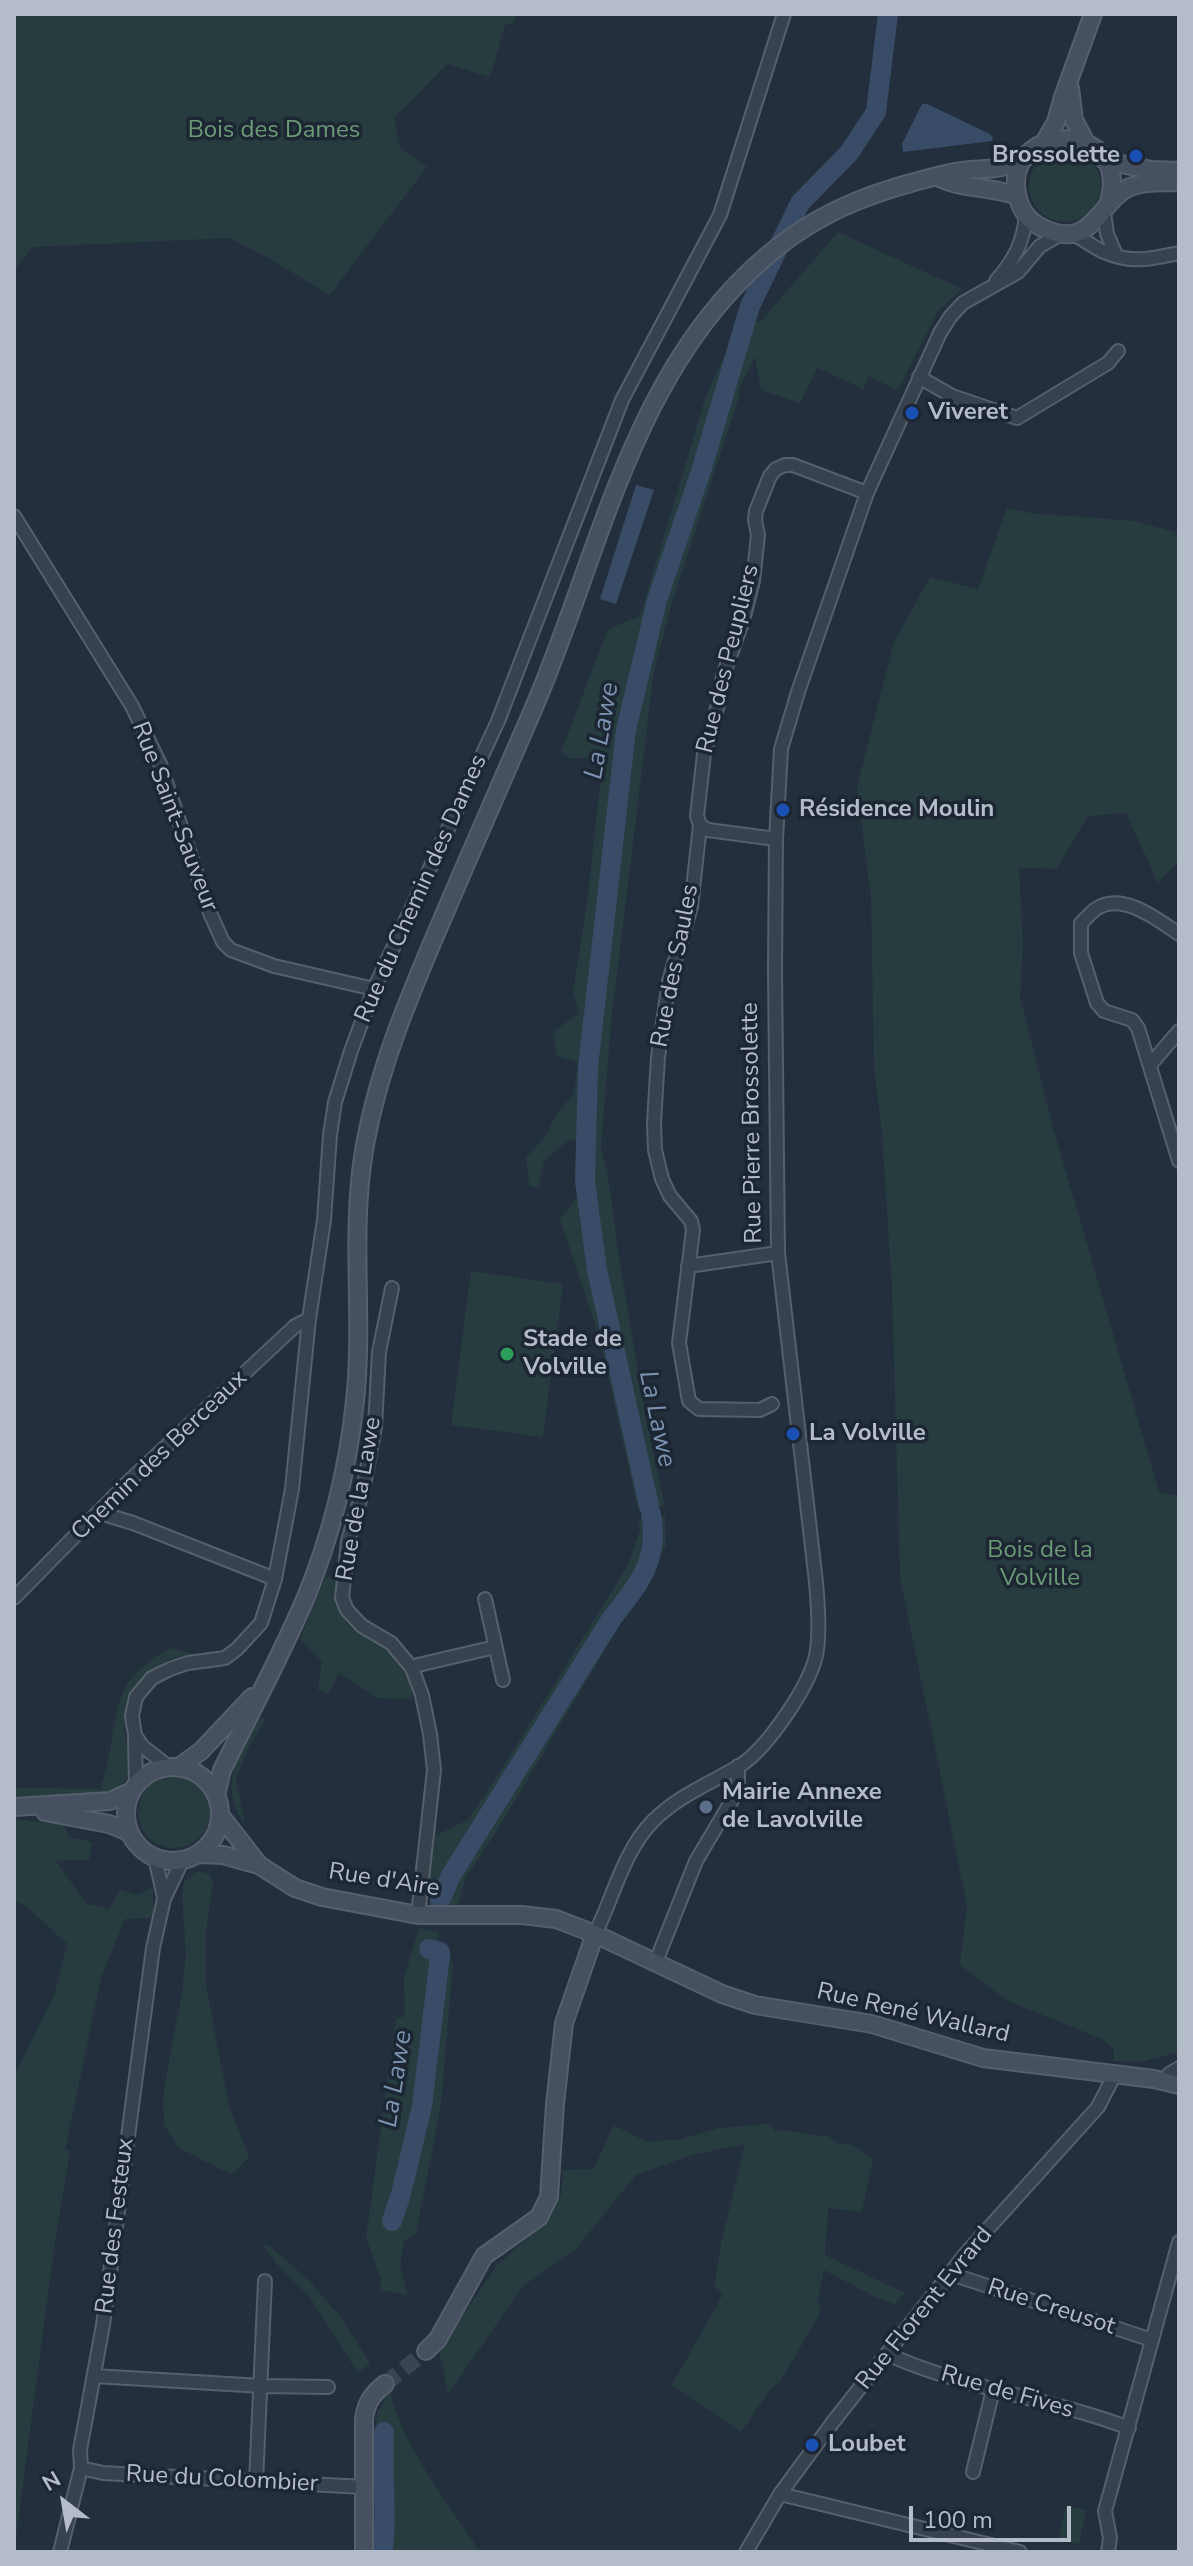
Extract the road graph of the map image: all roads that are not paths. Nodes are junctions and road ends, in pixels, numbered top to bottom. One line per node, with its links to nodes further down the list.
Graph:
1 (784, 14): 25 (street, Rue du Chemin des Dames)
2 (1093, 14): 3 (main road)
3 (1070, 83): 4 (main road); 5 (main road)
4 (1045, 141): 5 (main road); 6 (main road)
5 (1086, 143): 7 (main road)
6 (1025, 158): 9 (main road); 11 (main road)
7 (1105, 161): 8 (main road); 12 (main road)
8 (1179, 171)
9 (938, 177): 11 (main road); 41 (main road)
10 (1179, 182): 12 (main road)
11 (1017, 196): 13 (main road)
12 (1106, 209): 14 (main road); 16 (street)
13 (1026, 214): 14 (main road); 17 (street, Rue Pierre Brossolette)
14 (1066, 233): 16 (street); 17 (street, Rue Pierre Brossolette)
15 (1179, 253): 16 (street)
16 (1116, 255)
17 (991, 286): 19 (street, Rue Pierre Brossolette)
18 (1118, 351): 19 (street)
19 (919, 377): 20 (street, Rue Pierre Brossolette)
20 (867, 493): 22 (street, Rue des Peupliers); 23 (street, Rue Pierre Brossolette)
21 (14, 516): 25 (street, Rue Saint-Sauveur)
22 (700, 825): 23 (street); 30 (street, Rue des Saules)
23 (776, 839): 29 (street, Rue Pierre Brossolette)
24 (1179, 934): 27 (street)
25 (374, 989): 32 (street, Rue du Chemin des Dames)
26 (1179, 1031): 27 (street)
27 (1150, 1065): 28 (street)
28 (1179, 1161)
29 (778, 1253): 30 (street); 43 (street, Rue Pierre Brossolette)
30 (688, 1266): 33 (street)
31 (392, 1288): 39 (street, Rue de la Lawe)
32 (309, 1319): 34 (street, Chemin des Berceaux); 35 (street, Rue du Chemin des Dames)
33 (772, 1404)
34 (100, 1513): 35 (street); 36 (street, Chemin des Berceaux)
35 (275, 1579): 42 (street, Rue du Chemin des Dames)
36 (14, 1598)
37 (485, 1599): 38 (street)
38 (495, 1647): 39 (street); 40 (street)
39 (412, 1668): 56 (street, Rue de la Lawe)
40 (503, 1680)
41 (264, 1684): 44 (main road); 46 (main road)
42 (135, 1735): 44 (street); 45 (street, Rue du Chemin des Dames)
43 (738, 1766): 58 (street, Rue Pierre Brossolette); 59 (street)
44 (174, 1767): 45 (main road); 46 (main road)
45 (134, 1788): 48 (main road); 50 (main road)
46 (216, 1795): 49 (main road)
47 (14, 1807): 48 (main road)
48 (32, 1807): 50 (main road)
49 (220, 1815): 51 (main road); 54 (main road, Rue d'Aire)
50 (129, 1832): 52 (main road)
51 (198, 1854): 53 (main road); 54 (main road, Rue d'Aire)
52 (155, 1858): 53 (main road); 55 (street, Rue des Festeux)
53 (182, 1861): 55 (street, Rue des Festeux)
54 (259, 1865): 56 (main road, Rue d'Aire)
55 (164, 1899): 69 (street, Rue des Festeux)
56 (418, 1915): 57 (main road, Rue d'Aire)
57 (556, 1919): 58 (main road, Rue René Wallard)
58 (595, 1934): 59 (main road, Rue René Wallard); 67 (main road)
59 (655, 1964): 61 (main road, Rue René Wallard)
60 (1179, 2068): 62 (street)
61 (1115, 2074): 62 (main road, Rue René Wallard); 64 (street, Rue Florent Evrard)
62 (1172, 2083)
63 (1179, 2242): 66 (street)
64 (951, 2274): 66 (street, Rue Creusot); 68 (street, Rue Florent Evrard)
65 (265, 2281): 71 (street)
66 (1152, 2340): 74 (street)
67 (426, 2351)
68 (887, 2354): 73 (street, Rue de Fives); 79 (street, Rue Florent Evrard)
69 (94, 2376): 71 (street); 75 (street, Rue des Festeux)
70 (385, 2384): 78 (main road)
71 (262, 2386): 72 (street); 77 (street)
72 (328, 2387)
73 (993, 2390): 74 (street, Rue de Fives); 76 (street)
74 (1129, 2428): 84 (street)
75 (81, 2468): 77 (street, Rue du Colombier); 80 (street, Rue des Festeux)
76 (973, 2472)
77 (256, 2482): 78 (street, Rue du Colombier)
78 (364, 2487): 81 (main road)
79 (780, 2494): 82 (street, Rue Florent Evrard); 83 (street)
80 (60, 2552)
81 (364, 2552)
82 (746, 2552)
83 (1020, 2552)
84 (1108, 2552)

